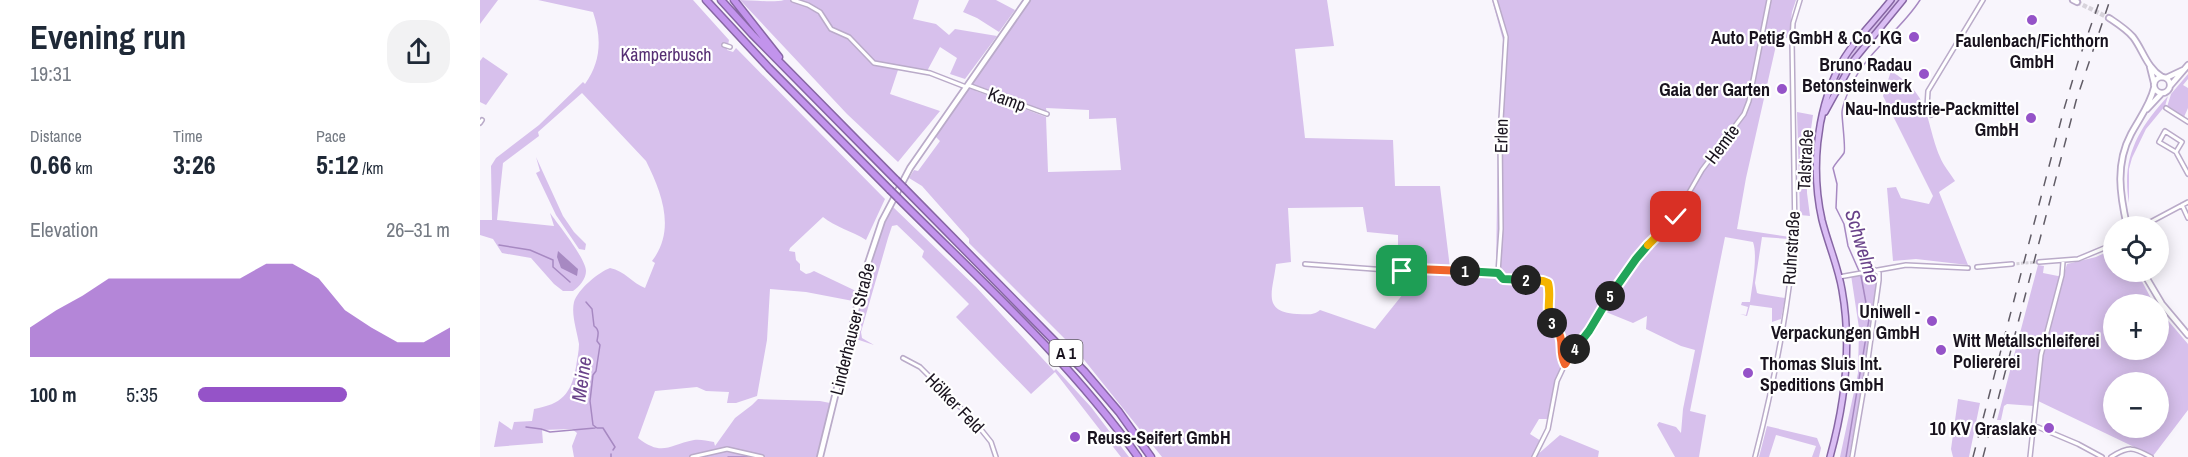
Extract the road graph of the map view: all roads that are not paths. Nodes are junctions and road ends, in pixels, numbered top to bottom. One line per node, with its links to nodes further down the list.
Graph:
1 (706, 0): 57 (highway, A 1, bridge)
2 (721, 0): 13 (highway)
3 (734, 0): 13 (highway)
4 (794, 0): 20 (street, Kamp)
5 (1027, 0): 20 (main road, Linderhauser Straße)
6 (1495, 0): 45 (street, Erlen)
7 (1768, 0): 51 (street, Hemte)
8 (1800, 0): 60 (street, Ruhrstraße)
9 (1891, 0): 26 (main road, Talstraße)
10 (1903, 0): 26 (main road, Talstraße)
11 (1983, 0): 28 (street)
12 (2109, 18): 16 (main road)
13 (747, 24): 58 (highway, A 1, bridge)
14 (724, 45): 15 (street)
15 (730, 47)
16 (2149, 64): 19 (main road); 21 (main road)
17 (2188, 65): 18 (main road)
18 (2183, 70): 19 (main road); 22 (main road)
19 (2164, 77): 21 (main road); 22 (main road)
20 (967, 86): 27 (street, Kamp); 55 (main road, Linderhauser Straße)
21 (2154, 86): 23 (main road); 25 (main road)
22 (2170, 86): 23 (main road)
23 (2161, 94): 25 (main road)
24 (2166, 108): 29 (street)
25 (2146, 111): 34 (main road)
26 (1825, 112): 46 (main road, Talstraße)
27 (1047, 114)
28 (1930, 115)
29 (2188, 122)
30 (2176, 152): 30 (street); 31 (street)
31 (2188, 174)
32 (2188, 202): 33 (street)
33 (2182, 205): 35 (street); 36 (street)
34 (2125, 216)
35 (2162, 216)
36 (2188, 218)
37 (2103, 250): 39 (street)
38 (2040, 262): 39 (street)
39 (2063, 262): 52 (street)
40 (1305, 264): 45 (street)
41 (2012, 264): 42 (street)
42 (1977, 267)
43 (1968, 268): 44 (street)
44 (1875, 270): 46 (street); 62 (street)
45 (1498, 273): 51 (street)
46 (1839, 277): 61 (main road, Talstraße)
47 (2149, 282): 48 (main road)
48 (2186, 329): 49 (main road)
49 (2188, 335)
50 (903, 358): 56 (street, Hölker Feld)
51 (1565, 364): 59 (street, Hemte)
52 (2033, 425): 63 (street); 64 (street)
53 (692, 457): 54 (street)
54 (762, 457)
55 (820, 457)
56 (996, 457)
57 (1138, 457)
58 (1151, 457)
59 (1534, 457)
60 (1755, 457)
61 (1830, 457)
62 (1852, 457)
63 (2030, 457)
64 (2102, 457)
65 (2111, 457): 66 (street)
66 (2151, 457)

